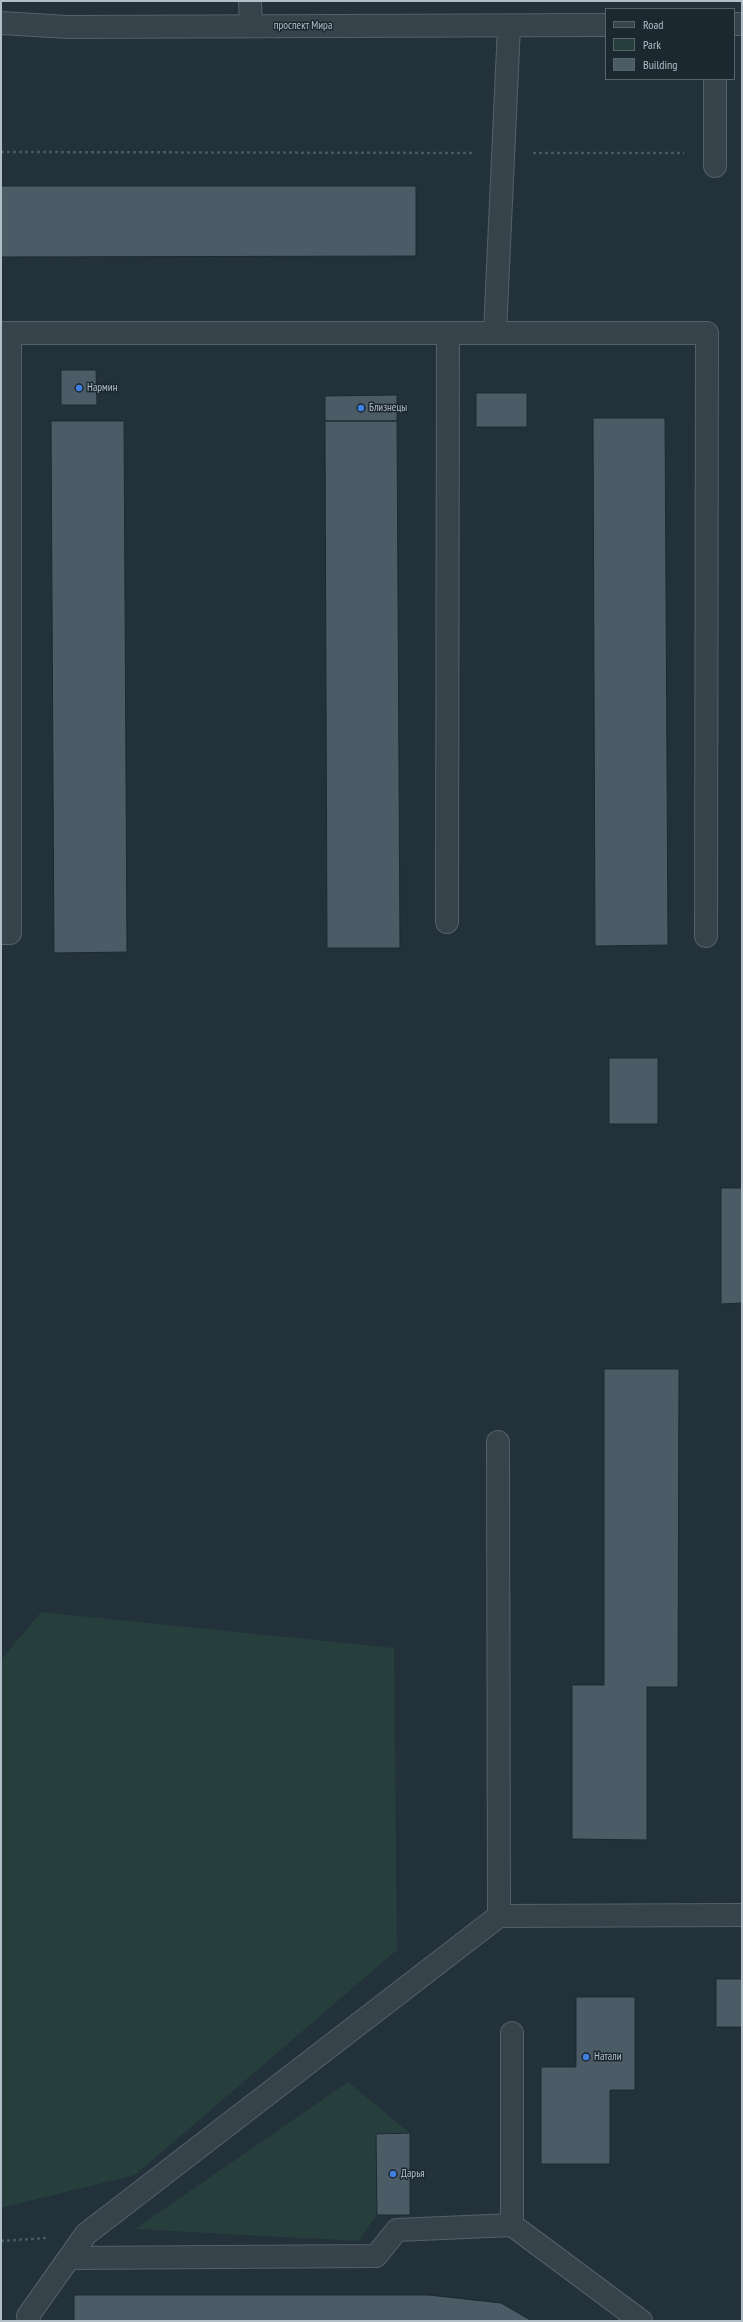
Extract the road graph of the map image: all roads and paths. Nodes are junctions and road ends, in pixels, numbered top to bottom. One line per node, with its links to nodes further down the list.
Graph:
1 (250, 1): 4 (street)
2 (1, 22): 4 (street, проспект Мира)
3 (605, 25): 5 (street, проспект Мира)
4 (250, 26): 5 (street, проспект Мира)
5 (509, 26): 8 (street)
6 (715, 80): 9 (street)
7 (1, 152): 8 (path)
8 (503, 153): 9 (path); 12 (street)
9 (715, 160)
10 (6, 333): 11 (street); 14 (street)
11 (448, 333): 12 (street); 13 (street)
12 (495, 333): 15 (street)
13 (448, 922)
14 (1, 933)
15 (706, 936)
16 (498, 1442): 18 (street)
17 (742, 1915): 18 (street)
18 (499, 1916): 21 (street)
19 (512, 2033): 20 (street)
20 (512, 2225): 21 (street); 23 (street)
21 (70, 2258): 22 (street)
22 (29, 2321)
23 (641, 2321)

